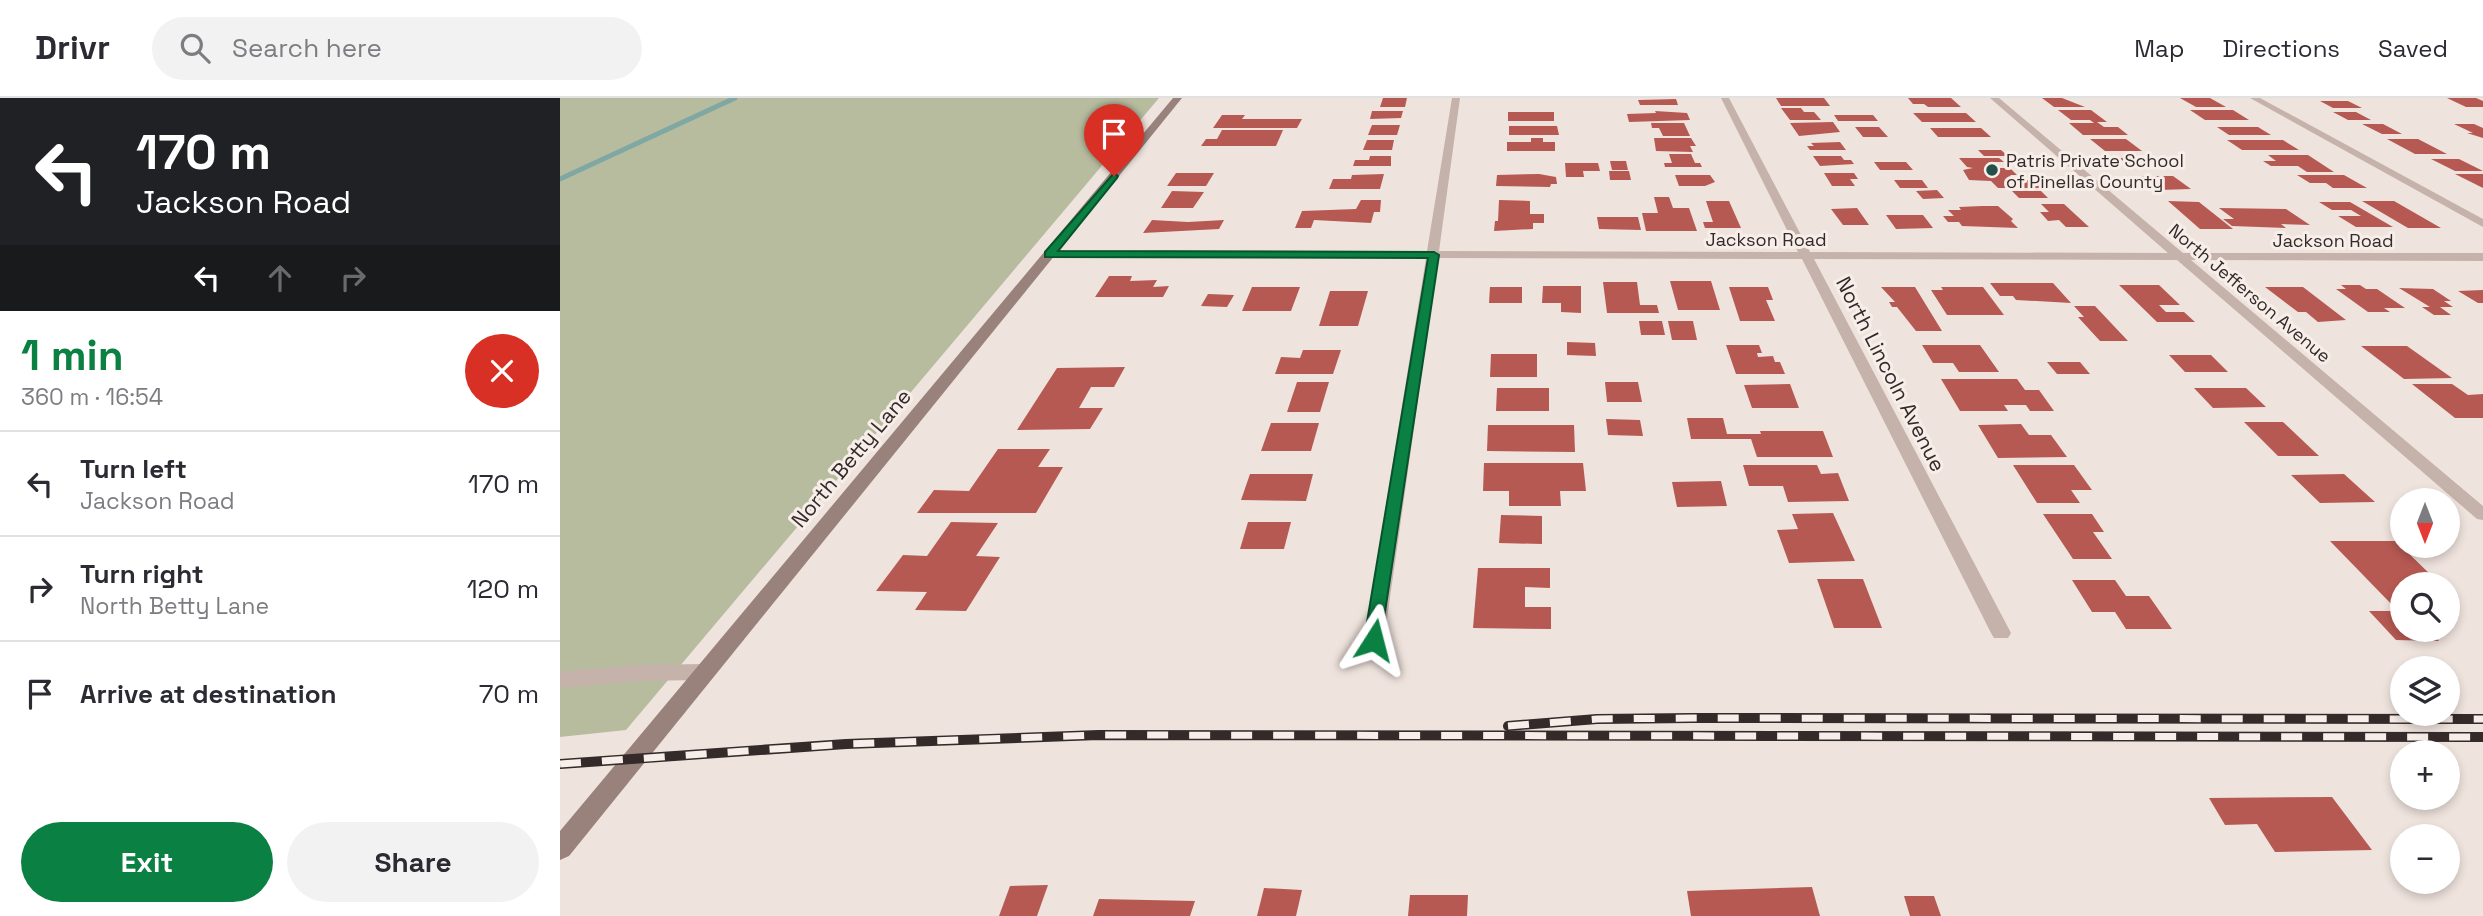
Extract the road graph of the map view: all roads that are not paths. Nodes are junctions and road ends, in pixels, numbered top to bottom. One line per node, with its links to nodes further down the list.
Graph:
1 (1178, 98): 7 (street, North Betty Lane)
2 (1456, 98): 8 (street)
3 (1724, 98): 9 (street, North Lincoln Avenue)
4 (1994, 98): 10 (street, North Jefferson Avenue)
5 (2255, 98): 6 (street)
6 (2483, 224)
7 (1049, 254): 8 (street, Jackson Road); 15 (street, North Betty Lane)
8 (1434, 255): 9 (street, Jackson Road); 14 (street)
9 (1807, 256): 10 (street, Jackson Road); 13 (street, North Lincoln Avenue)
10 (2180, 257): 11 (street, Jackson Road); 12 (street, North Jefferson Avenue)
11 (2483, 257)
12 (2483, 515)
13 (2001, 633)
14 (1374, 640)
15 (704, 672): 16 (street); 17 (street, North Betty Lane)
16 (560, 680)
17 (560, 849)

